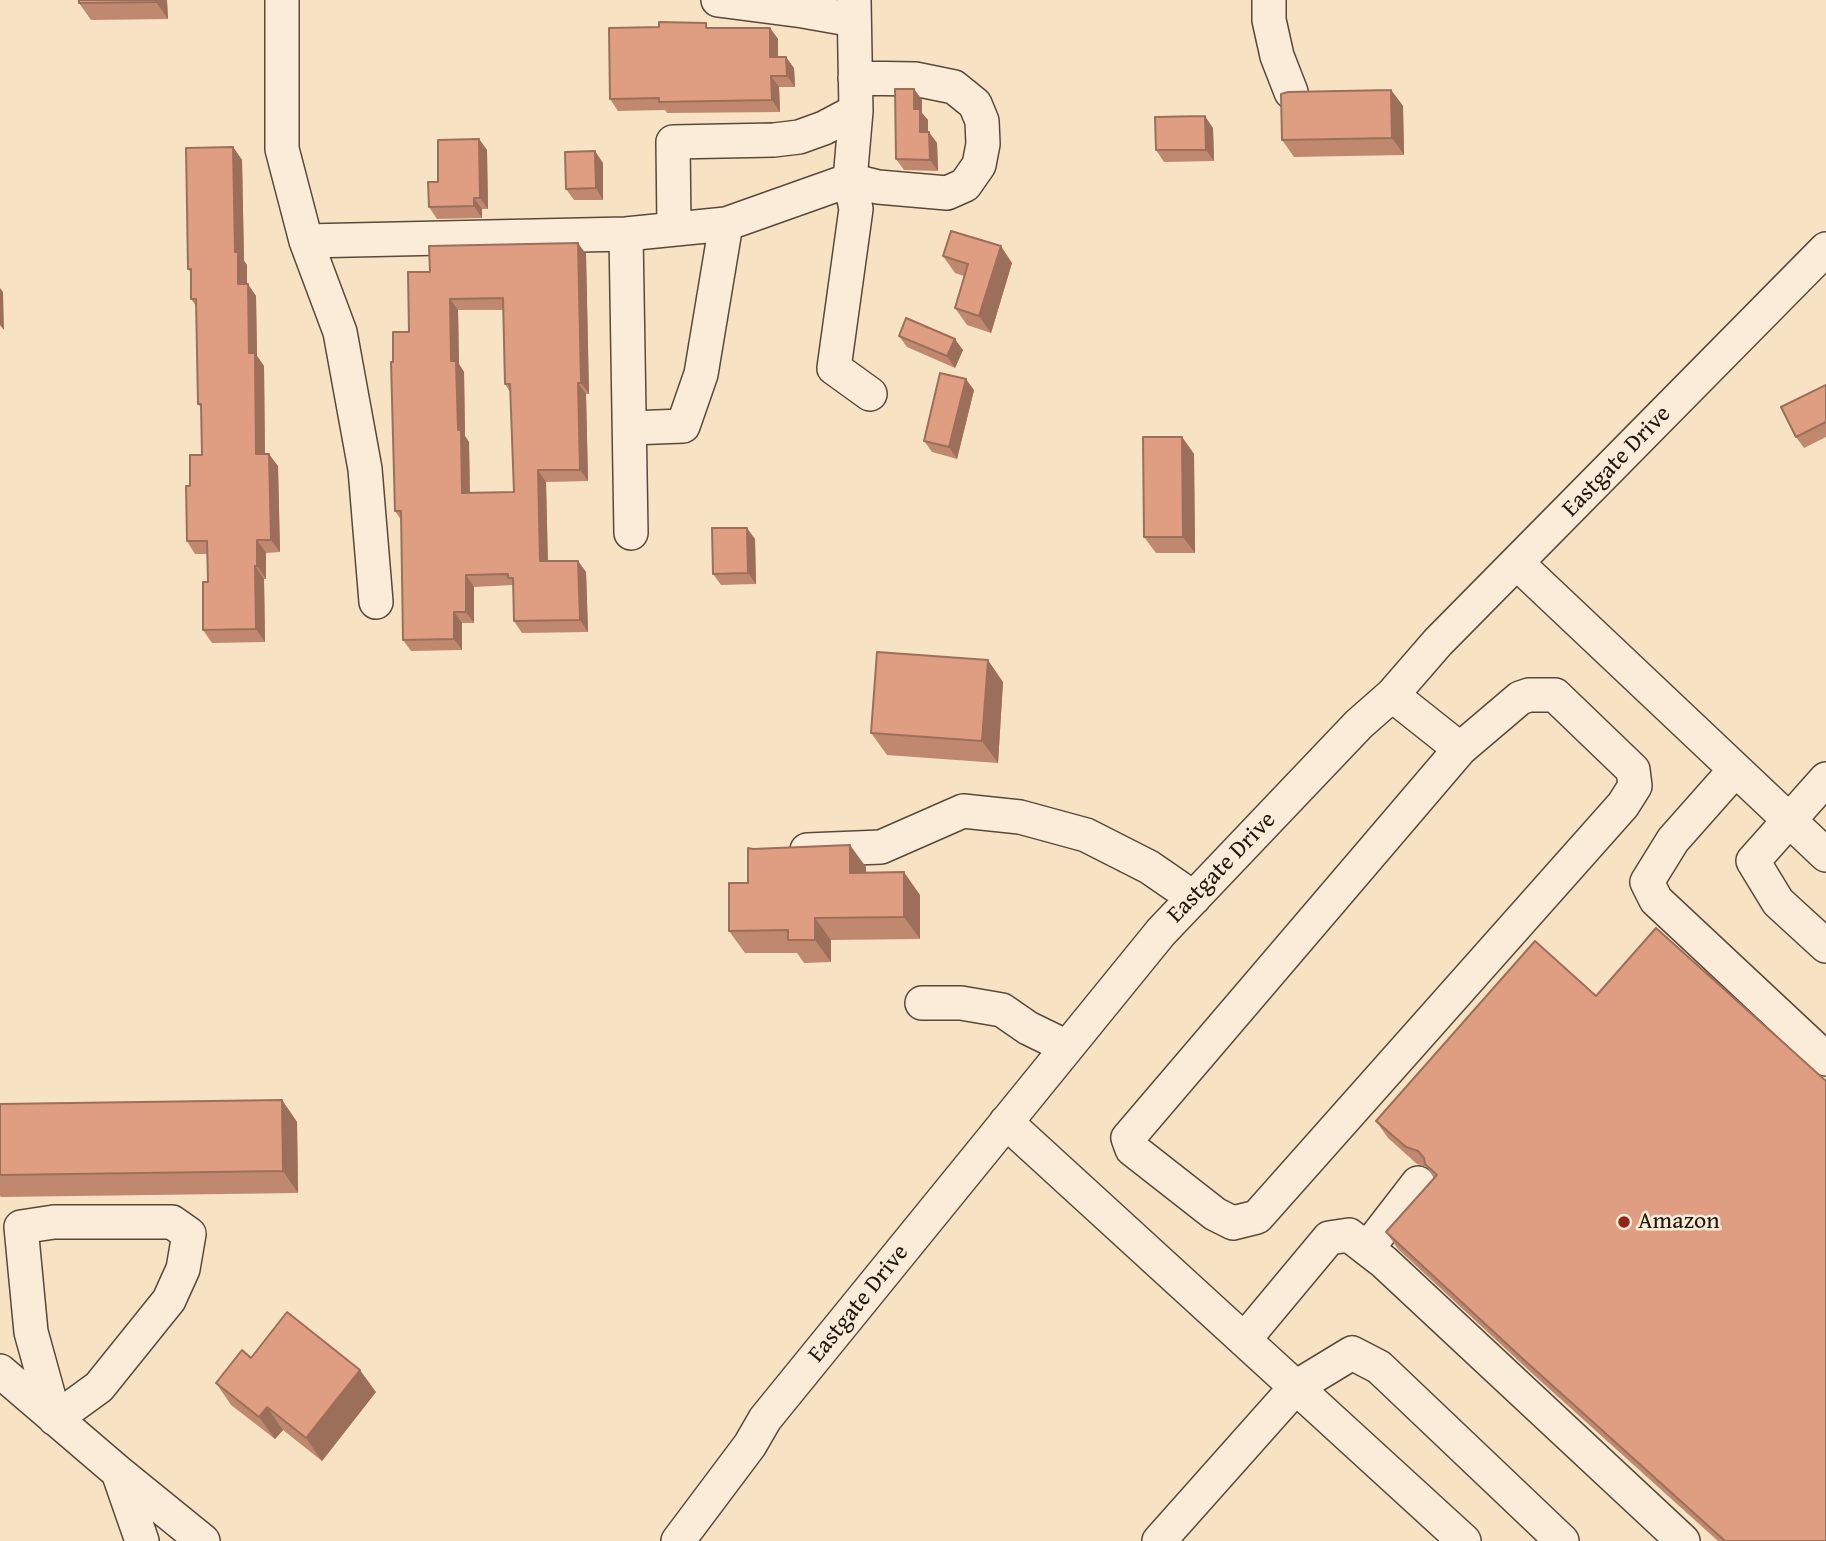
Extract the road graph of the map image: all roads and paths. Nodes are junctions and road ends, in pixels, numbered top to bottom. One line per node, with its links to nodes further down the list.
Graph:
1 (282, 0): 12 (street)
2 (718, 0): 4 (street)
3 (1269, 0): 6 (street)
4 (854, 10): 5 (street)
5 (855, 78): 7 (street); 8 (street)
6 (1291, 92)
7 (856, 111): 8 (street); 10 (street)
8 (850, 180): 9 (street); 14 (street)
9 (726, 224): 10 (street); 15 (street)
10 (674, 229): 11 (street)
11 (626, 234): 12 (street); 15 (street)
12 (306, 241): 18 (street)
13 (1826, 248): 17 (street, Eastgate Drive)
14 (870, 394)
15 (630, 428): 16 (street)
16 (631, 533)
17 (1517, 563): 19 (street, Eastgate Drive); 21 (street)
18 (376, 603)
19 (1392, 695): 20 (street); 26 (street, Eastgate Drive)
20 (1460, 750): 20 (street)
21 (1735, 770): 23 (street); 30 (street)
22 (1826, 779): 23 (street)
23 (1789, 820): 25 (street); 27 (street)
24 (780, 851): 26 (street)
25 (1826, 855)
26 (1194, 898): 29 (street, Eastgate Drive)
27 (1826, 946)
28 (922, 1003): 29 (street)
29 (1067, 1047): 31 (street, Eastgate Drive)
30 (1826, 1059)
31 (1006, 1122): 35 (street); 42 (street, Eastgate Drive)
32 (1418, 1183): 34 (street)
33 (10, 1225): 38 (street); 38 (street)
34 (1367, 1249): 35 (street); 46 (street)
35 (1244, 1340): 37 (street)
36 (0, 1371): 38 (street)
37 (1296, 1387): 43 (street); 44 (street); 45 (street)
38 (55, 1419): 39 (street)
39 (118, 1472): 40 (street); 41 (street)
40 (142, 1541)
41 (203, 1541)
42 (678, 1541)
43 (1158, 1541)
44 (1464, 1541)
45 (1562, 1541)
46 (1683, 1541)

